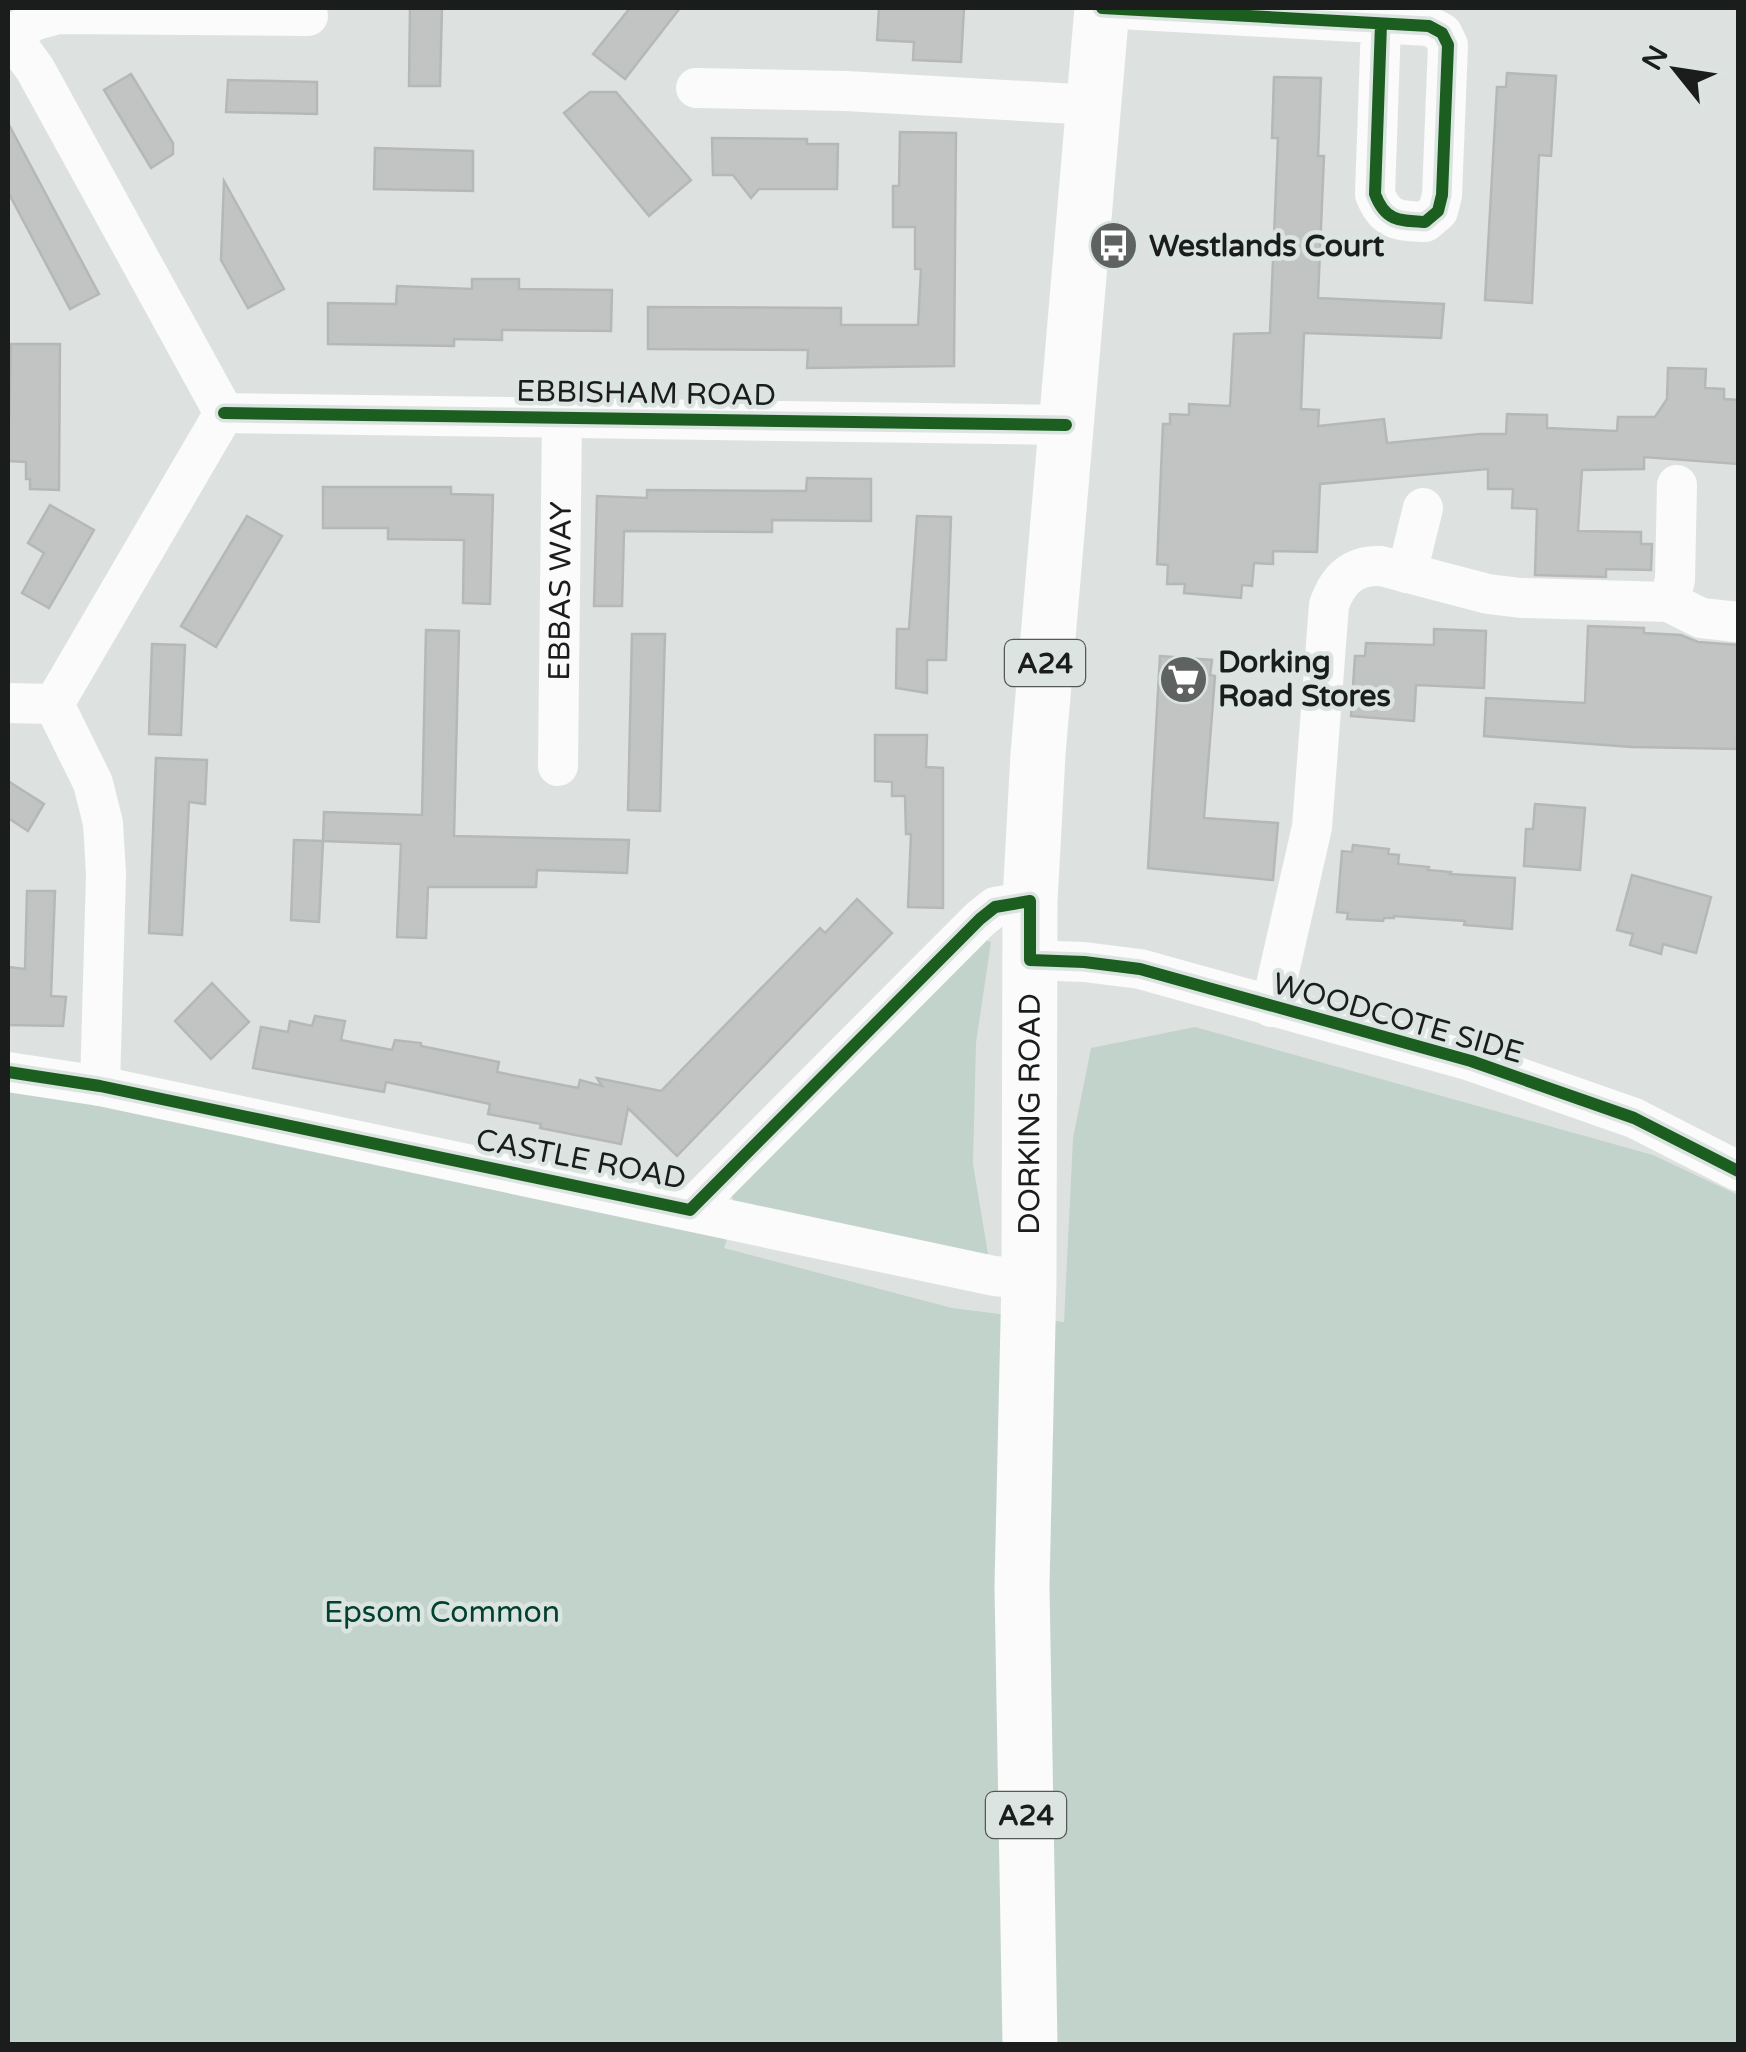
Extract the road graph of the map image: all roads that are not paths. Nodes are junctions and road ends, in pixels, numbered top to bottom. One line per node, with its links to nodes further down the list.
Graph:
1 (1102, 8): 3 (street); 6 (highway, DORKING ROAD / A24)
2 (308, 16): 4 (street)
3 (1381, 24)
4 (10, 34): 7 (street)
5 (696, 88): 6 (street)
6 (1093, 105): 9 (highway, DORKING ROAD / A24)
7 (224, 413): 8 (street, EBBISHAM ROAD); 16 (street)
8 (562, 416): 9 (street, EBBISHAM ROAD); 17 (street, EBBAS WAY)
9 (1066, 425): 18 (highway, DORKING ROAD / A24)
10 (1677, 485): 13 (street)
11 (1423, 508): 12 (street)
12 (1407, 573): 13 (street); 20 (street)
13 (1668, 602): 14 (street)
14 (1738, 622)
15 (8, 704): 16 (street)
16 (54, 704): 22 (street)
17 (558, 766)
18 (1030, 901): 19 (highway, DORKING ROAD / A24); 24 (street, CASTLE ROAD)
19 (1030, 960): 20 (street, WOODCOTE SIDE); 25 (highway, DORKING ROAD / A24)
20 (1271, 1007): 23 (street, WOODCOTE SIDE)
21 (8, 1072): 22 (street, CASTLE ROAD)
22 (100, 1086): 24 (street, CASTLE ROAD)
23 (1738, 1172)
24 (690, 1210): 25 (street, CASTLE ROAD)
25 (1029, 1279): 26 (highway, DORKING ROAD / A24)
26 (1030, 2044)

